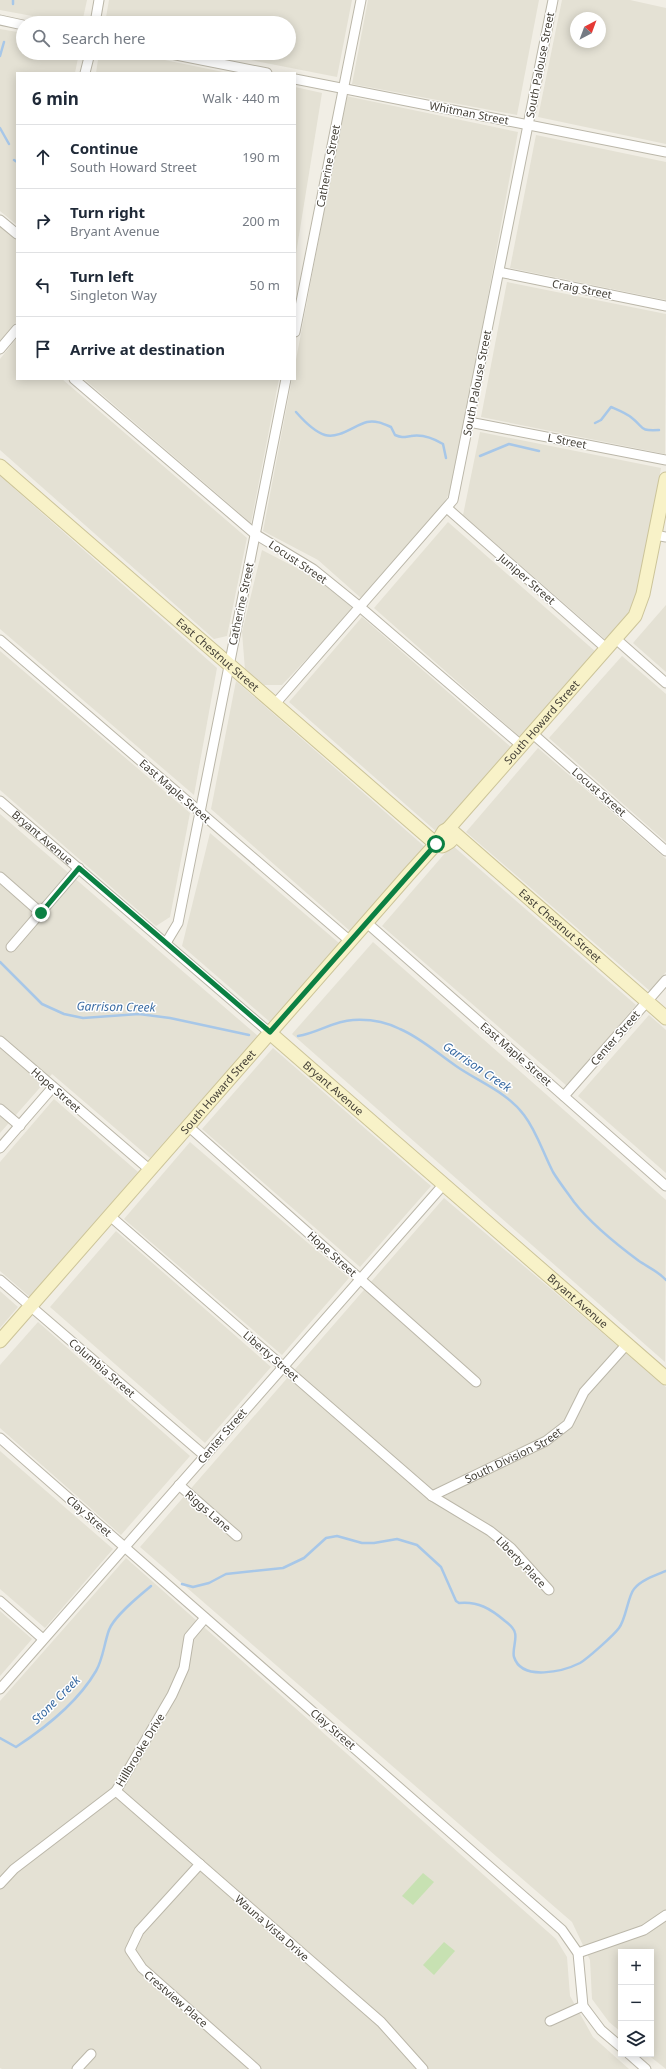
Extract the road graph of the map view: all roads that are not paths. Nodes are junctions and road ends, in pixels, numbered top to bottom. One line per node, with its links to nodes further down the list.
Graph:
1 (99, 0): 4 (street)
2 (361, 0): 12 (street, Catherine Street)
3 (552, 0): 13 (street, South Palouse Street)
4 (96, 16)
5 (0, 20): 6 (street)
6 (16, 23)
7 (89, 60): 9 (street)
8 (201, 60): 10 (street)
9 (86, 72)
10 (262, 72)
11 (296, 79): 12 (street, Whitman Street)
12 (343, 88): 13 (street, Whitman Street); 19 (street, Catherine Street)
13 (528, 125): 14 (street, Whitman Street); 17 (street, South Palouse Street)
14 (666, 152)
15 (0, 220): 16 (street)
16 (16, 233)
17 (499, 272): 18 (street, Craig Street); 24 (street, South Palouse Street)
18 (666, 306)
19 (296, 327)
20 (16, 331): 21 (street)
21 (0, 349)
22 (75, 380): 29 (street, Locust Street)
23 (286, 380): 29 (street, Catherine Street)
24 (469, 422): 25 (street, L Street); 28 (street, South Palouse Street)
25 (666, 460)
26 (0, 466): 35 (main road, East Chestnut Street)
27 (666, 479): 30 (main road, South Howard Street)
28 (447, 508): 31 (street, South Palouse Street); 34 (street, Juniper Street)
29 (255, 534): 31 (street, Locust Street); 35 (street, Catherine Street)
30 (660, 536): 32 (main road, South Howard Street)
31 (360, 607): 37 (street, South Palouse Street); 39 (street, Locust Street)
32 (616, 639): 34 (main road, South Howard Street); 36 (street)
33 (0, 640): 41 (street, East Maple Street)
34 (607, 649): 38 (main road, South Howard Street)
35 (228, 663): 37 (main road, East Chestnut Street); 41 (street, Catherine Street)
36 (666, 683)
37 (275, 704): 43 (main road, East Chestnut Street)
38 (533, 734): 39 (main road, South Howard Street); 44 (street, Locust Street)
39 (522, 746): 42 (main road, South Howard Street)
40 (0, 801): 45 (street, Bryant Avenue)
41 (199, 811): 49 (street, East Maple Street); 50 (street, Catherine Street)
42 (452, 832): 43 (main road, South Howard Street); 53 (main road, East Chestnut Street)
43 (436, 844): 48 (main road, South Howard Street)
44 (666, 851)
45 (79, 868): 47 (street); 50 (street, Bryant Avenue)
46 (0, 877): 47 (street)
47 (41, 913): 51 (street)
48 (367, 923): 49 (main road, South Howard Street); 58 (street, East Maple Street)
49 (350, 941): 55 (main road, South Howard Street)
50 (166, 943): 55 (street, Bryant Avenue)
51 (11, 947)
52 (666, 980): 53 (street, Center Street)
53 (647, 1002): 54 (main road, East Chestnut Street); 58 (street, Center Street)
54 (666, 1018)
55 (270, 1032): 61 (main road, South Howard Street); 64 (main road, Bryant Avenue)
56 (0, 1041): 57 (street, Hope Street)
57 (53, 1087): 60 (street); 63 (street, Hope Street)
58 (564, 1096): 65 (street, East Maple Street)
59 (0, 1109): 60 (street)
60 (20, 1126): 62 (street)
61 (188, 1126): 63 (main road, South Howard Street); 67 (street, Hope Street)
62 (0, 1148)
63 (150, 1170): 66 (main road, South Howard Street)
64 (444, 1184): 67 (street, Center Street); 71 (main road, Bryant Avenue)
65 (666, 1186)
66 (110, 1216): 69 (main road, South Howard Street); 72 (street, Liberty Street)
67 (360, 1279): 72 (street, Center Street); 74 (street, Hope Street)
68 (0, 1280): 69 (street, Columbia Street)
69 (31, 1306): 70 (main road, South Howard Street); 76 (street, Columbia Street)
70 (0, 1341)
71 (627, 1344): 73 (main road, Bryant Avenue); 78 (street, South Division Street)
72 (283, 1367): 76 (street, Center Street); 78 (street, Liberty Street)
73 (665, 1376)
74 (476, 1382)
75 (0, 1438): 80 (street, Clay Street)
76 (205, 1456): 77 (street, Center Street)
77 (179, 1485): 79 (street, Riggs Lane); 80 (street, Center Street)
78 (432, 1496): 81 (street, Liberty Place)
79 (237, 1536)
80 (125, 1547): 83 (street, Clay Street); 84 (street, Center Street)
81 (549, 1590)
82 (0, 1601): 84 (street)
83 (205, 1618): 86 (street, Hillbrooke Drive); 90 (street, Clay Street)
84 (43, 1639): 85 (street, Center Street)
85 (0, 1689)
86 (116, 1791): 87 (street, Wauna Vista Drive); 88 (street, Hillbrooke Drive)
87 (200, 1864): 97 (street, Crestview Place); 98 (street, Wauna Vista Drive)
88 (0, 1884)
89 (666, 1915): 90 (street)
90 (578, 1953): 91 (street, Clay Street)
91 (583, 2006): 92 (street); 93 (street)
92 (550, 2021)
93 (618, 2044)
94 (91, 2054): 96 (street)
95 (632, 2057): 99 (street)
96 (77, 2069)
97 (256, 2069)
98 (423, 2069)
99 (646, 2069)

